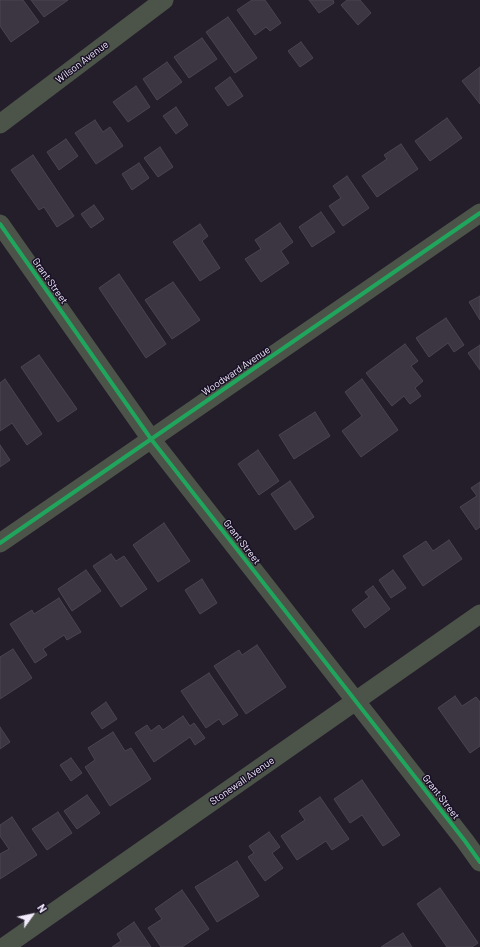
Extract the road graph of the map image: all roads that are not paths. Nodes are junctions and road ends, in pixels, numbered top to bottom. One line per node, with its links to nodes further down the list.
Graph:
1 (164, 0): 2 (street, Wilson Avenue)
2 (0, 124)
3 (480, 213): 5 (street, Woodward Avenue)
4 (0, 224): 5 (street, Grant Street)
5 (151, 439): 6 (street, Woodward Avenue); 8 (street, Grant Street)
6 (0, 543)
7 (480, 614): 8 (street, Stonewall Avenue)
8 (356, 701): 9 (street, Grant Street); 10 (street, Stonewall Avenue)
9 (480, 862)
10 (4, 947)

